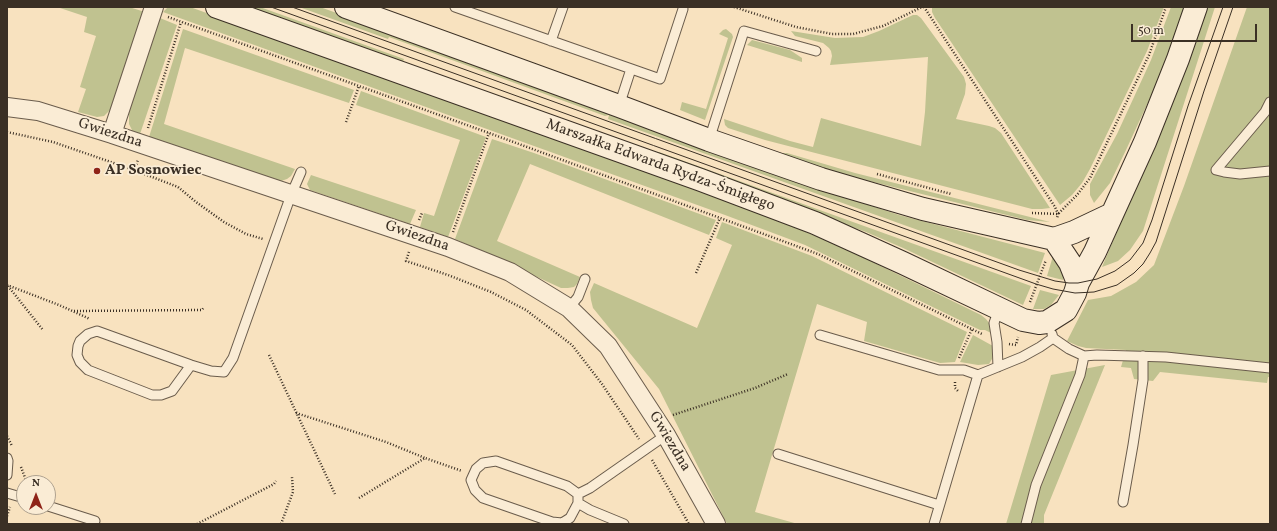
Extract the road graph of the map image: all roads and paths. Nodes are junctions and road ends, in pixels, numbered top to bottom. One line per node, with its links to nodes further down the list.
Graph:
1 (218, 7): 44 (street, Marszałka Edwarda Rydza-Śmigłego)
2 (346, 7): 17 (street)
3 (455, 7): 12 (lane)
4 (563, 7): 12 (lane)
5 (734, 7): 6 (path)
6 (923, 7): 31 (path)
7 (1166, 7): 31 (path)
8 (1196, 7): 32 (street)
9 (153, 9): 11 (path); 23 (street)
10 (683, 9): 14 (lane)
11 (181, 22): 15 (path); 20 (path)
12 (551, 41): 14 (lane)
13 (816, 52): 24 (lane)
14 (631, 69): 17 (lane)
15 (359, 86): 19 (path); 22 (path)
16 (1270, 102): 25 (lane)
17 (619, 106): 24 (street)
18 (7, 107): 23 (street, Gwiezdna)
19 (346, 122)
20 (148, 128)
21 (7, 132): 35 (path)
22 (489, 133): 33 (path); 36 (path)
23 (112, 134): 28 (street, Gwiezdna)
24 (708, 140): 34 (street)
25 (1270, 171)
26 (302, 172): 28 (lane)
27 (941, 191): 29 (path)
28 (291, 195): 35 (lane); 36 (street, Gwiezdna)
29 (957, 196)
30 (1025, 211): 31 (path)
31 (1058, 214): 34 (path)
32 (1112, 214): 34 (street); 40 (street)
33 (720, 218): 38 (path); 51 (path)
34 (1054, 239): 40 (street); 46 (path)
35 (275, 243): 55 (lane)
36 (448, 248): 43 (street, Gwiezdna)
37 (409, 251): 62 (path)
38 (696, 274)
39 (585, 279): 43 (lane)
40 (1078, 283): 48 (street)
41 (7, 285): 45 (path); 47 (path)
42 (204, 307): 45 (path)
43 (569, 308): 61 (street, Gwiezdna)
44 (999, 309): 46 (street, Marszałka Edwarda Rydza-Śmigłego); 51 (lane)
45 (74, 311): 49 (path)
46 (1023, 320): 48 (street, Marszałka Edwarda Rydza-Śmigłego); 51 (path)
47 (43, 330)
48 (1050, 330): 53 (lane); 56 (lane)
49 (97, 331): 55 (lane); 55 (lane)
50 (820, 335): 59 (lane)
51 (997, 342): 56 (lane)
52 (269, 355): 60 (path)
53 (1084, 356): 54 (lane); 83 (lane)
54 (1143, 356): 57 (lane); 73 (lane)
55 (191, 366)
56 (998, 367): 59 (lane)
57 (1270, 368)
58 (788, 374): 61 (path)
59 (978, 375): 74 (lane)
60 (296, 413): 65 (path); 70 (path)
61 (662, 430): 62 (lane); 81 (street, Gwiezdna)
62 (646, 449): 72 (lane); 80 (path)
63 (778, 454): 74 (lane)
64 (7, 458): 66 (lane)
65 (425, 458): 67 (path); 71 (path)
66 (7, 475)
67 (474, 475): 72 (lane); 72 (lane)
68 (292, 477): 78 (path)
69 (276, 481): 77 (path)
70 (335, 494)
71 (359, 498)
72 (578, 498): 79 (lane)
73 (1123, 502)
74 (939, 505): 82 (lane)
75 (56, 509): 76 (lane)
76 (95, 522)
77 (197, 524)
78 (281, 524)
79 (624, 524)
80 (688, 524)
81 (716, 524)
82 (934, 524)
83 (1026, 524)

